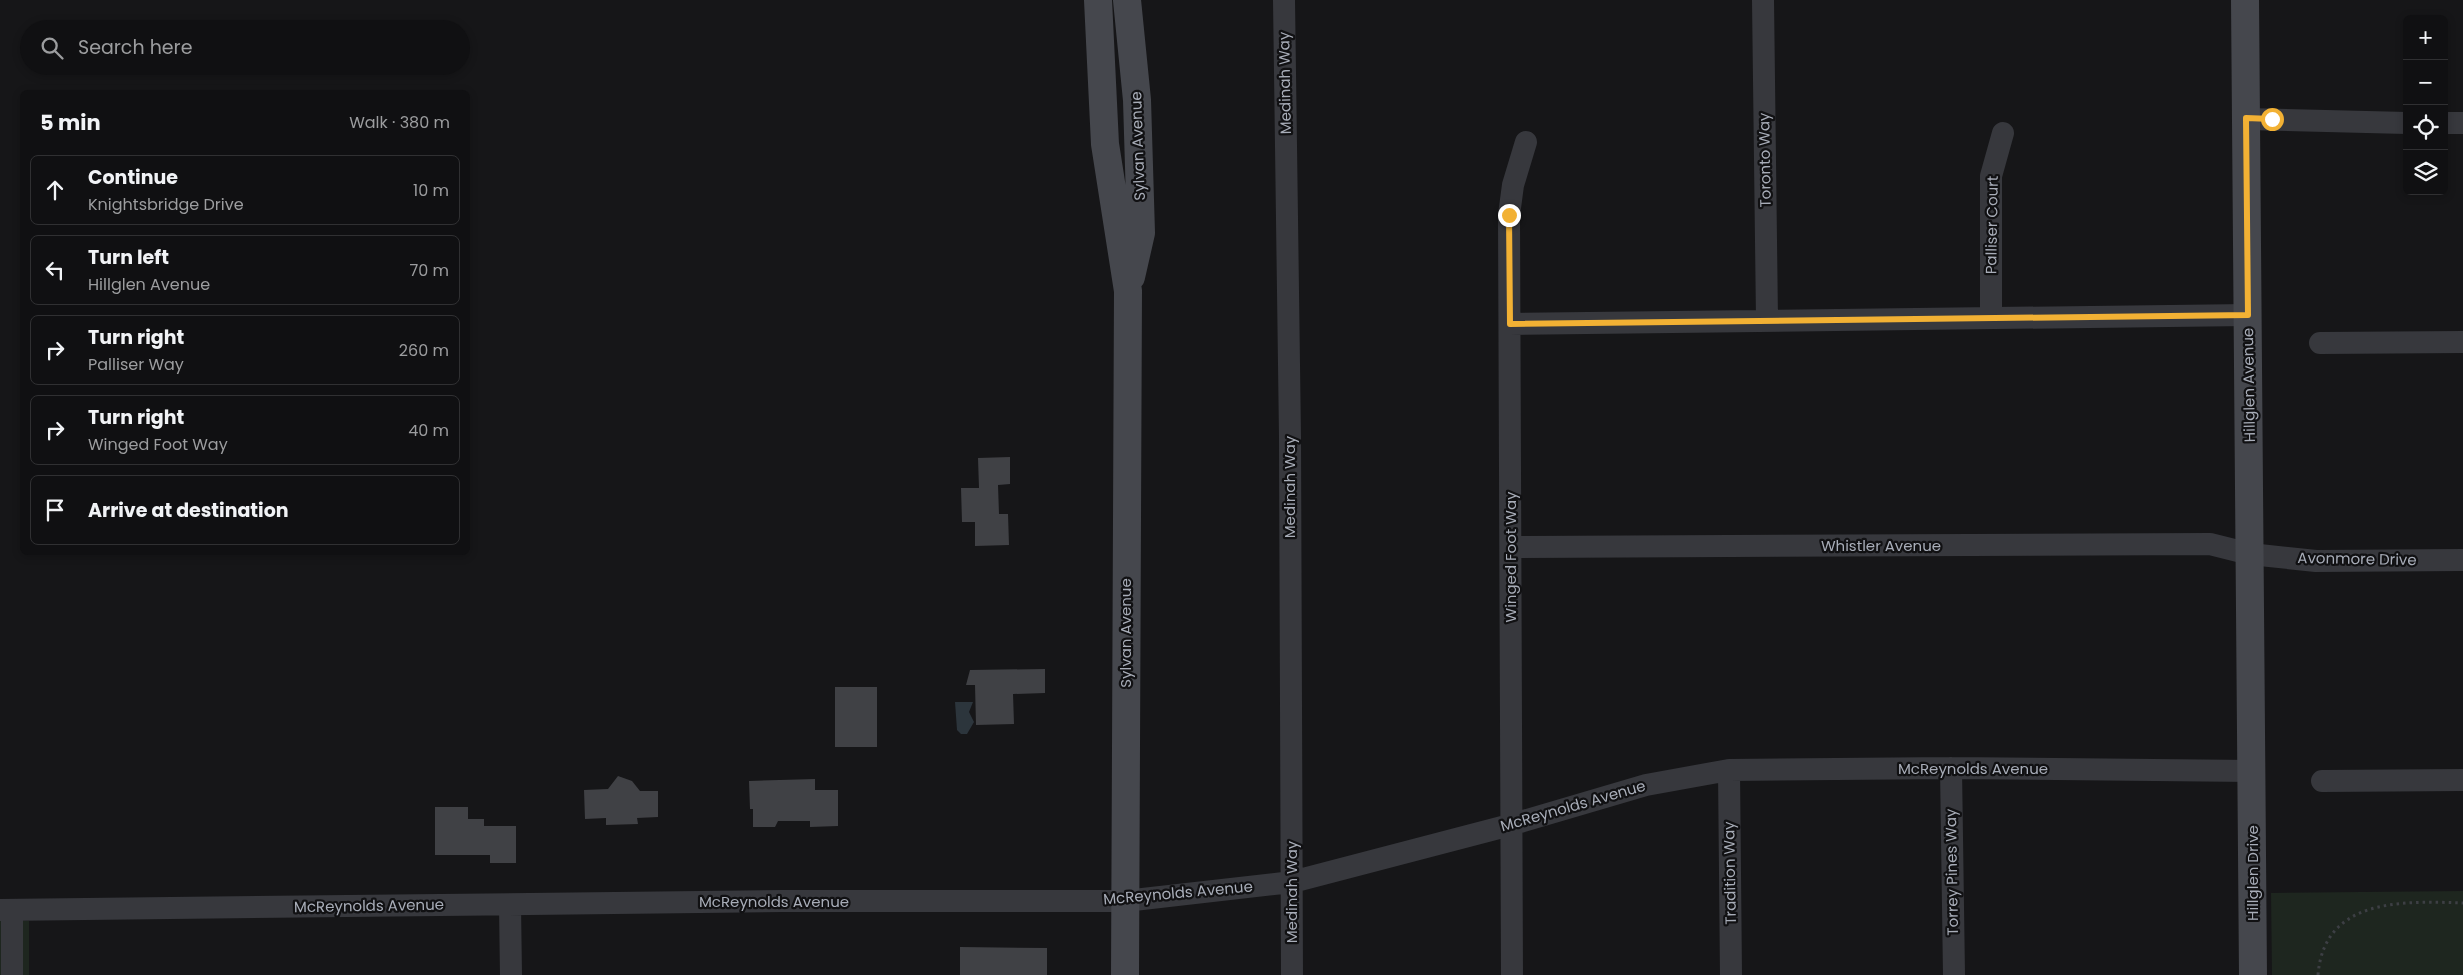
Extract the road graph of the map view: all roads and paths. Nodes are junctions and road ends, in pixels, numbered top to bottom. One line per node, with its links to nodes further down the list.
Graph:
1 (1098, 0): 12 (main road, Sylvan Avenue)
2 (1127, 0): 12 (main road, Sylvan Avenue)
3 (1284, 0): 28 (street, Medinah Way)
4 (1763, 0): 15 (street, Toronto Way)
5 (2245, 0): 6 (main road, Hillglen Avenue)
6 (2246, 118): 7 (street); 13 (main road, Hillglen Avenue)
7 (2403, 123)
8 (2448, 123): 9 (street)
9 (2463, 123)
10 (2003, 133): 14 (street, Palliser Court)
11 (1526, 142): 16 (street, Winged Foot Way)
12 (1128, 290): 29 (main road, Sylvan Avenue)
13 (2248, 315): 14 (street); 20 (main road, Hillglen Avenue)
14 (1991, 318): 15 (street)
15 (1767, 320): 16 (street)
16 (1510, 324): 19 (street, Winged Foot Way)
17 (2463, 342): 18 (street)
18 (2320, 343)
19 (1511, 548): 20 (street, Whistler Avenue); 27 (street, Winged Foot Way)
20 (2250, 554): 21 (street, Avonmore Drive); 24 (main road, Hillglen Avenue)
21 (2463, 560)
22 (1951, 768): 23 (street, McReynolds Avenue); 24 (street, McReynolds Avenue); 39 (street, Torrey Pines Way)
23 (1729, 770): 27 (street, McReynolds Avenue); 38 (street, Tradition Way)
24 (2252, 770): 40 (main road, Hillglen Drive)
25 (2463, 780): 26 (street)
26 (2322, 782)
27 (1510, 824): 28 (street, McReynolds Avenue); 37 (street, Winged Foot Way)
28 (1292, 882): 29 (street, McReynolds Avenue); 36 (street, Medinah Way)
29 (1126, 901): 31 (street, McReynolds Avenue); 35 (main road, Sylvan Avenue)
30 (2463, 903): 41 (path)
31 (510, 905): 32 (street, McReynolds Avenue); 34 (street)
32 (6, 910): 33 (street)
33 (12, 975)
34 (511, 975)
35 (1125, 975)
36 (1292, 975)
37 (1512, 975)
38 (1731, 975)
39 (1954, 975)
40 (2253, 975)
41 (2318, 975)

